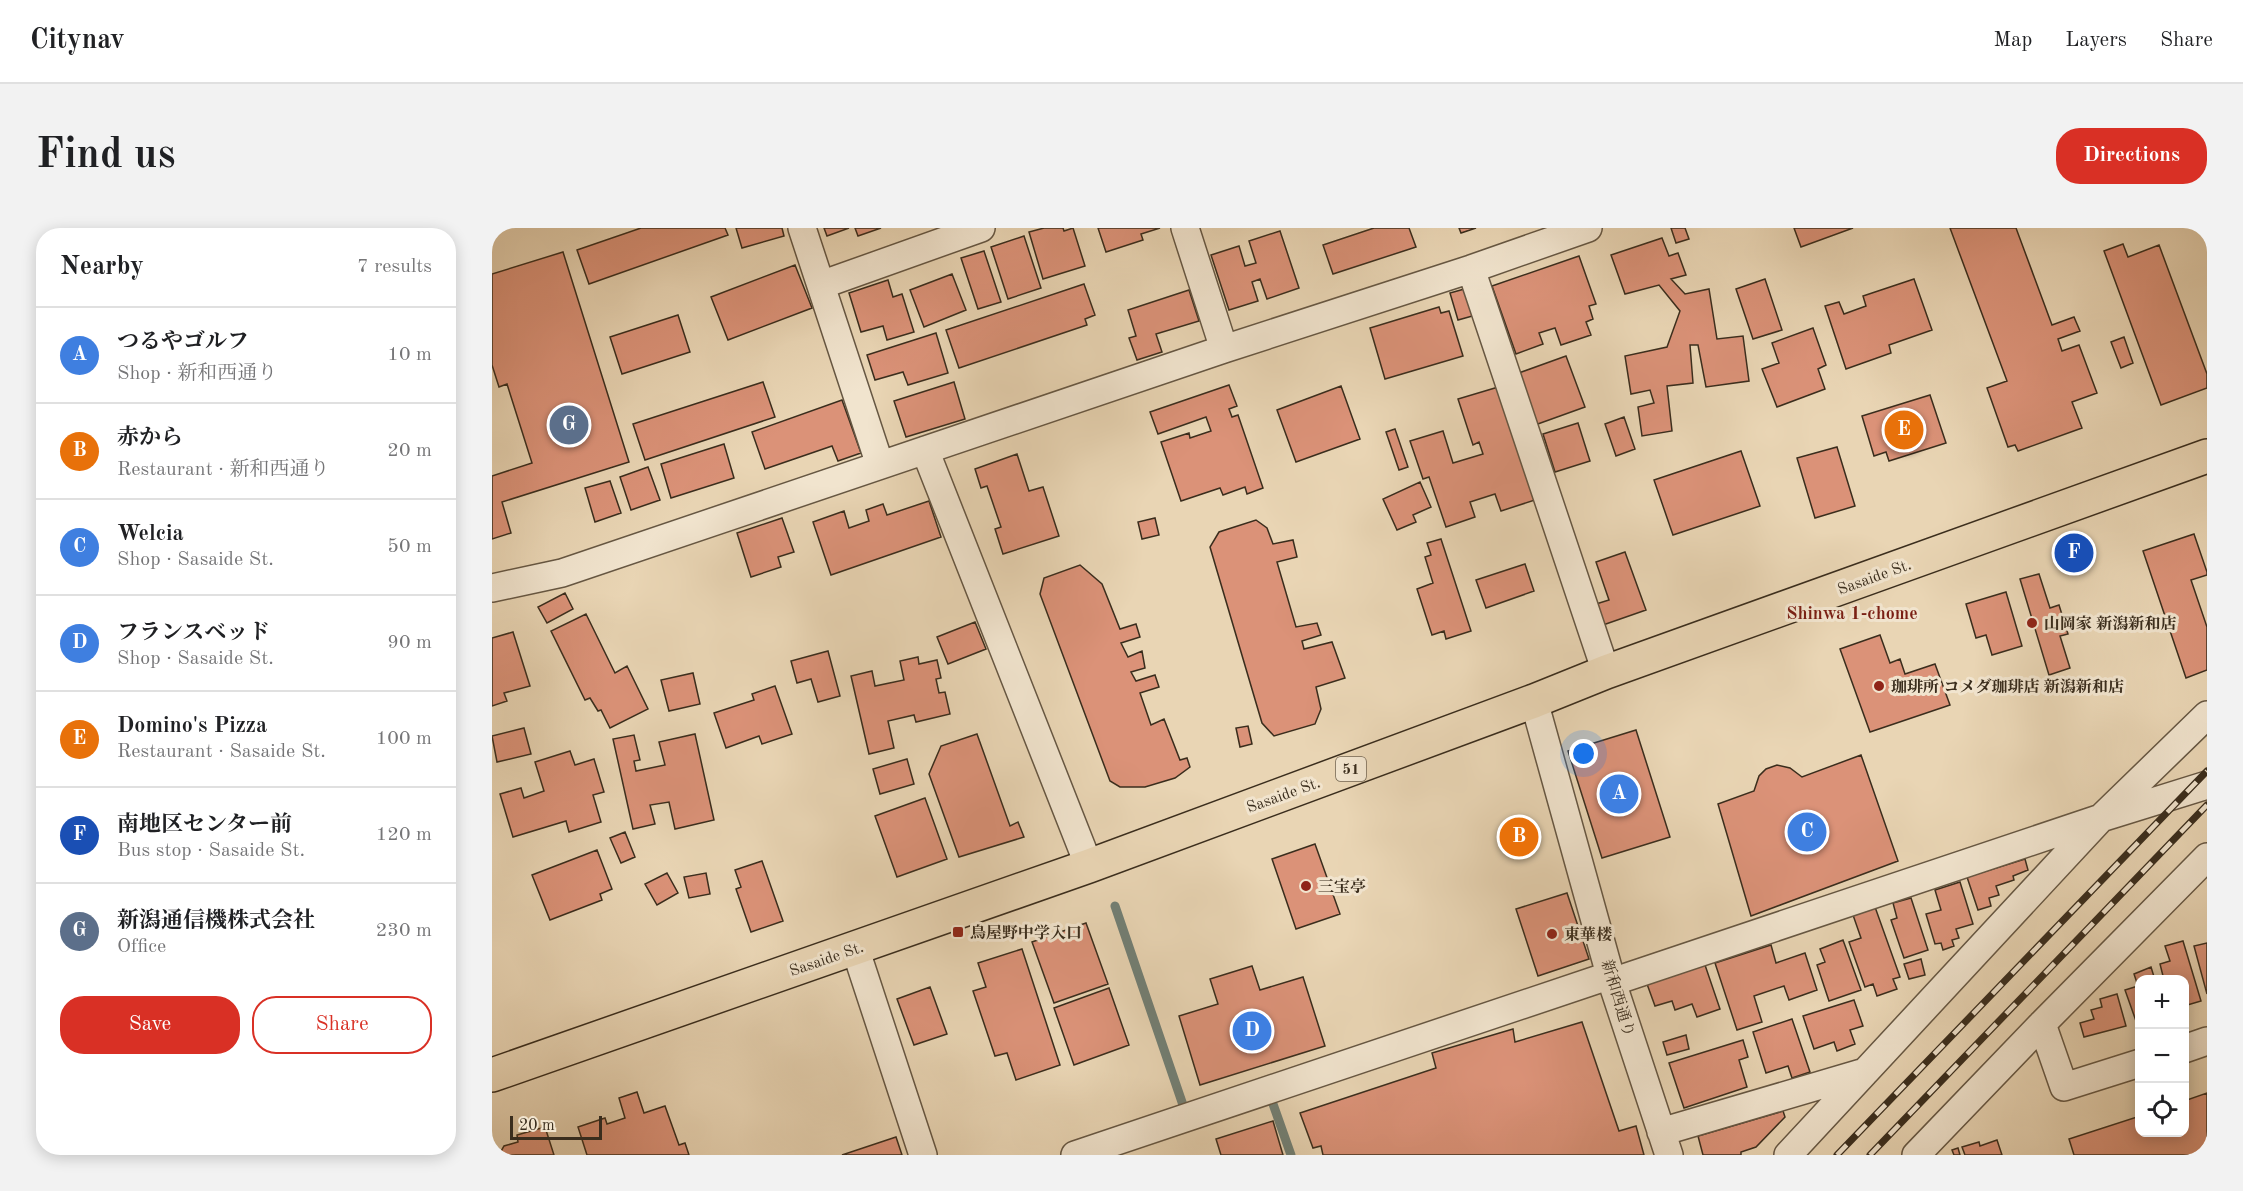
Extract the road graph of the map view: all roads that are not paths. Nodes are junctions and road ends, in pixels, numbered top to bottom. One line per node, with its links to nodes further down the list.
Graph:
1 (802, 228): 7 (street)
2 (981, 228): 7 (street)
3 (1185, 228): 8 (street)
4 (1588, 228): 5 (street)
5 (1560, 232): 6 (street)
6 (1471, 269): 8 (street); 13 (street)
7 (821, 285): 11 (street)
8 (1224, 349): 9 (street)
9 (924, 450): 11 (street); 19 (street)
10 (2206, 460): 13 (main road, Sasaide St. / 51)
11 (880, 465): 12 (street)
12 (492, 588)
13 (1606, 672): 14 (main road, Sasaide St. / 51)
14 (1534, 701): 19 (main road, Sasaide St. / 51); 21 (street, 新和西通り)
15 (2207, 715): 17 (street)
16 (2207, 785): 17 (street)
17 (2101, 818): 21 (street); 26 (street)
18 (2207, 857): 22 (street)
19 (1089, 866): 20 (main road, Sasaide St. / 51)
20 (855, 948): 27 (main road, Sasaide St. / 51); 29 (street)
21 (1612, 978): 28 (street, 新和西通り); 30 (street)
22 (2042, 1023): 25 (street); 32 (street)
23 (2207, 1041): 24 (street)
24 (2189, 1047)
25 (2135, 1064)
26 (1866, 1071): 28 (street); 31 (street)
27 (492, 1075)
28 (1665, 1143)
29 (923, 1155)
30 (1075, 1155)
31 (1788, 1155)
32 (1916, 1155)

